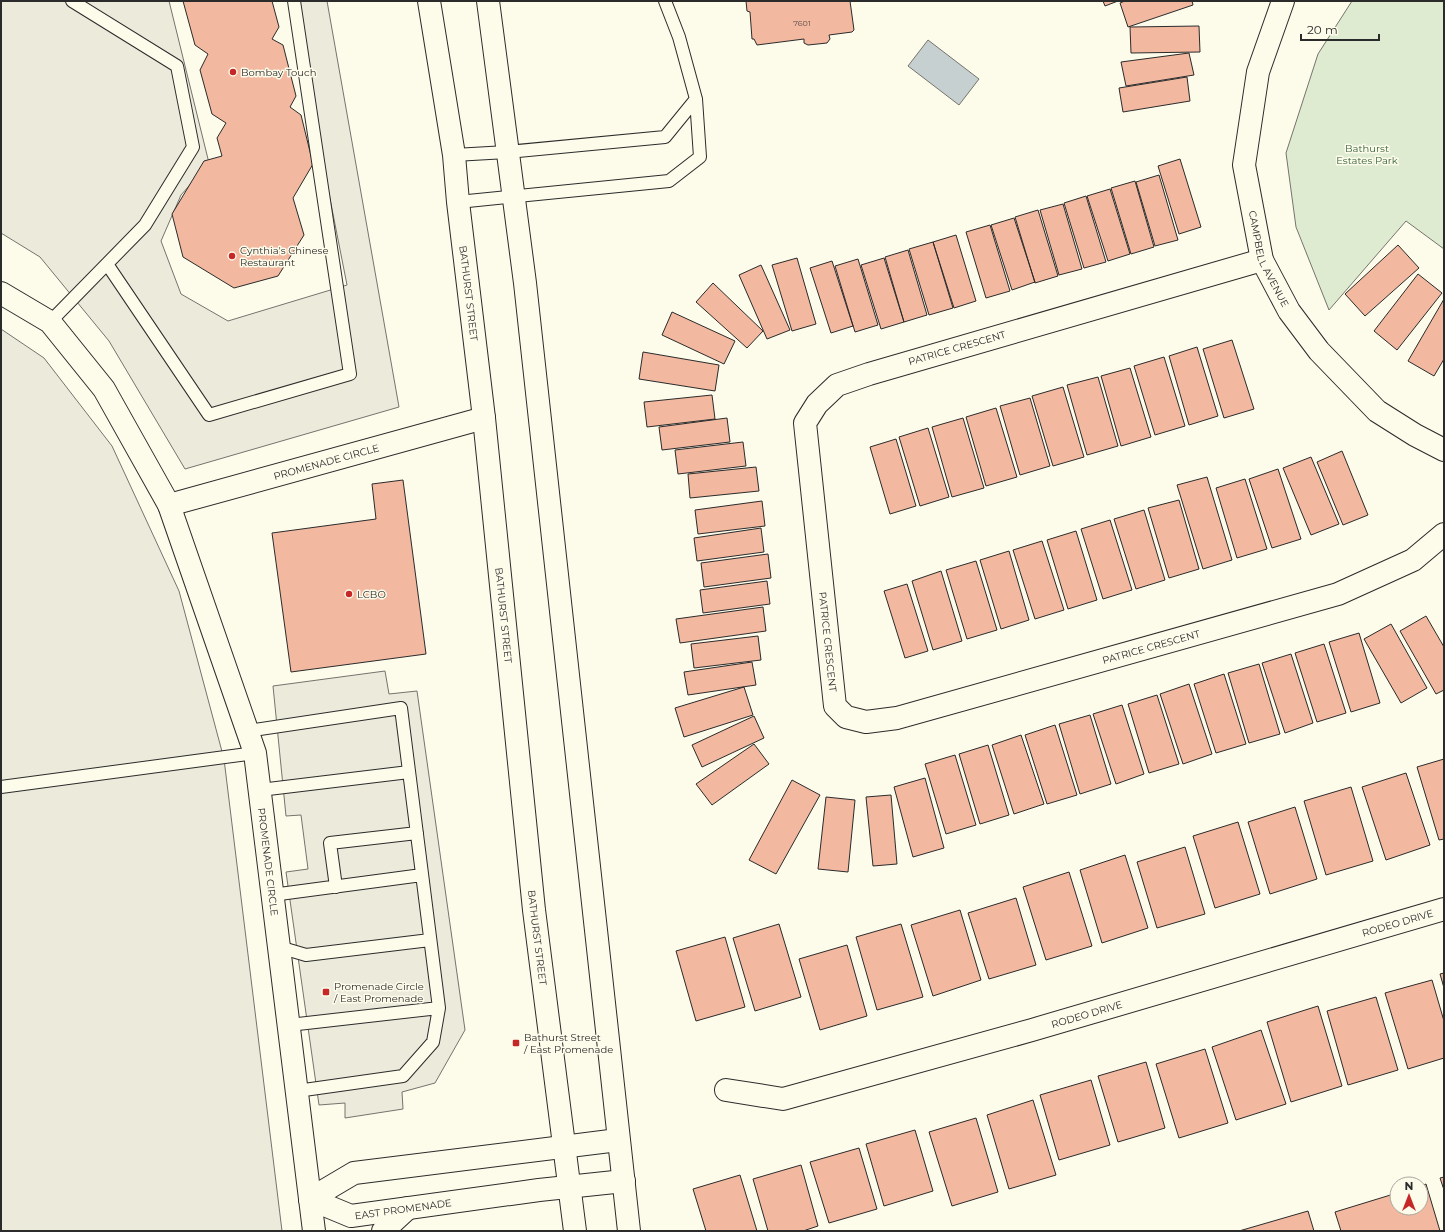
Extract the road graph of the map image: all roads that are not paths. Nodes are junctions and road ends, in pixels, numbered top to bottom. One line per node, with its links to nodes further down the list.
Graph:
1 (72, 1): 13 (lane)
2 (294, 1): 13 (lane)
3 (429, 1): 9 (street, BATHURST STREET)
4 (488, 1): 8 (street)
5 (665, 1): 7 (lane)
6 (1282, 1): 12 (street, CAMPBELL AVENUE)
7 (696, 99): 8 (lane); 10 (lane)
8 (507, 152): 9 (lane); 10 (street)
9 (454, 155): 11 (street, BATHURST STREET)
10 (512, 198): 11 (lane); 36 (street)
11 (458, 202): 16 (street, BATHURST STREET)
12 (1262, 260): 17 (street, CAMPBELL AVENUE); 19 (street, PATRICE CRESCENT)
13 (107, 264): 15 (lane)
14 (1, 293): 15 (street, PROMENADE CIRCLE)
15 (50, 322): 18 (street, PROMENADE CIRCLE)
16 (484, 418): 18 (street, PROMENADE CIRCLE); 37 (street, BATHURST STREET)
17 (1444, 450)
18 (169, 505): 20 (street, PROMENADE CIRCLE)
19 (1444, 534)
20 (247, 730): 21 (street, PROMENADE CIRCLE); 22 (lane)
21 (255, 753): 23 (lane); 24 (street, PROMENADE CIRCLE)
22 (409, 772): 24 (lane); 25 (lane)
23 (1, 787)
24 (260, 790): 28 (street, PROMENADE CIRCLE)
25 (417, 833): 26 (lane); 27 (lane)
26 (422, 875): 27 (lane); 30 (lane)
27 (336, 887): 28 (lane)
28 (272, 895): 31 (street, PROMENADE CIRCLE)
29 (1444, 909): 34 (street, RODEO DRIVE)
30 (430, 940): 31 (lane); 32 (lane)
31 (279, 946): 33 (street, PROMENADE CIRCLE)
32 (439, 1008): 33 (lane); 35 (lane)
33 (290, 1025): 35 (street, PROMENADE CIRCLE)
34 (726, 1090)
35 (297, 1091): 40 (street, PROMENADE CIRCLE)
36 (618, 1140): 37 (street); 38 (street)
37 (563, 1148): 39 (street, BATHURST STREET); 40 (street)
38 (624, 1181): 39 (street, EAST PROMENADE); 45 (street)
39 (569, 1186): 41 (street, EAST PROMENADE); 44 (street, BATHURST STREET)
40 (310, 1199): 41 (street, EAST PROMENADE); 42 (street, PROMENADE CIRCLE)
41 (408, 1208): 43 (street)
42 (314, 1231)
43 (383, 1231)
44 (575, 1231)
45 (629, 1231)

